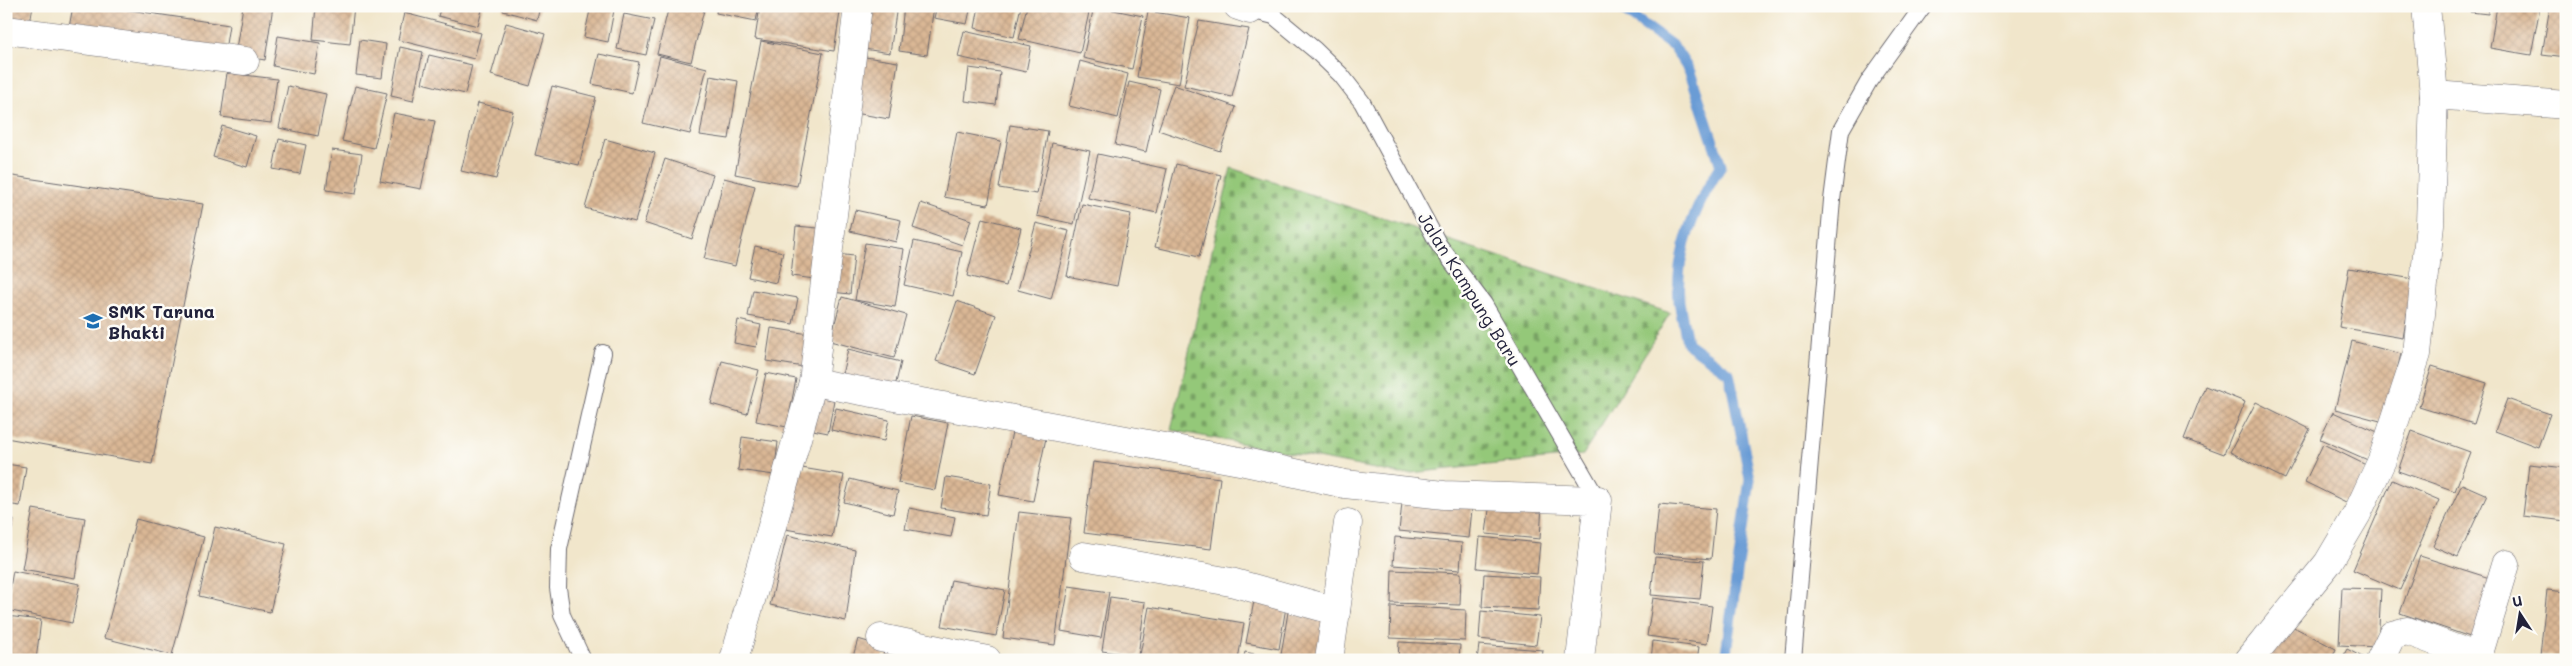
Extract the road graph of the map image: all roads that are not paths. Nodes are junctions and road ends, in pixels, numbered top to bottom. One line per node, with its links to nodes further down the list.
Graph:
1 (858, 6): 10 (street)
2 (1923, 6): 23 (lane)
3 (2426, 6): 7 (street)
4 (1247, 7): 11 (lane, Jalan Kampung Baru)
5 (6, 30): 6 (street)
6 (246, 61)
7 (2434, 95): 8 (street); 24 (street)
8 (2566, 105)
9 (603, 353): 18 (lane)
10 (813, 382): 11 (street); 19 (street)
11 (1598, 500): 22 (street)
12 (1348, 523): 15 (street)
13 (1083, 556): 15 (street)
14 (2506, 564): 17 (street)
15 (1336, 612): 21 (street)
16 (881, 638): 20 (street)
17 (2477, 658): 25 (street)
18 (583, 660)
19 (734, 660)
20 (988, 660)
21 (1329, 660)
22 (1580, 660)
23 (1793, 660)
24 (2249, 660)
25 (2380, 660)

